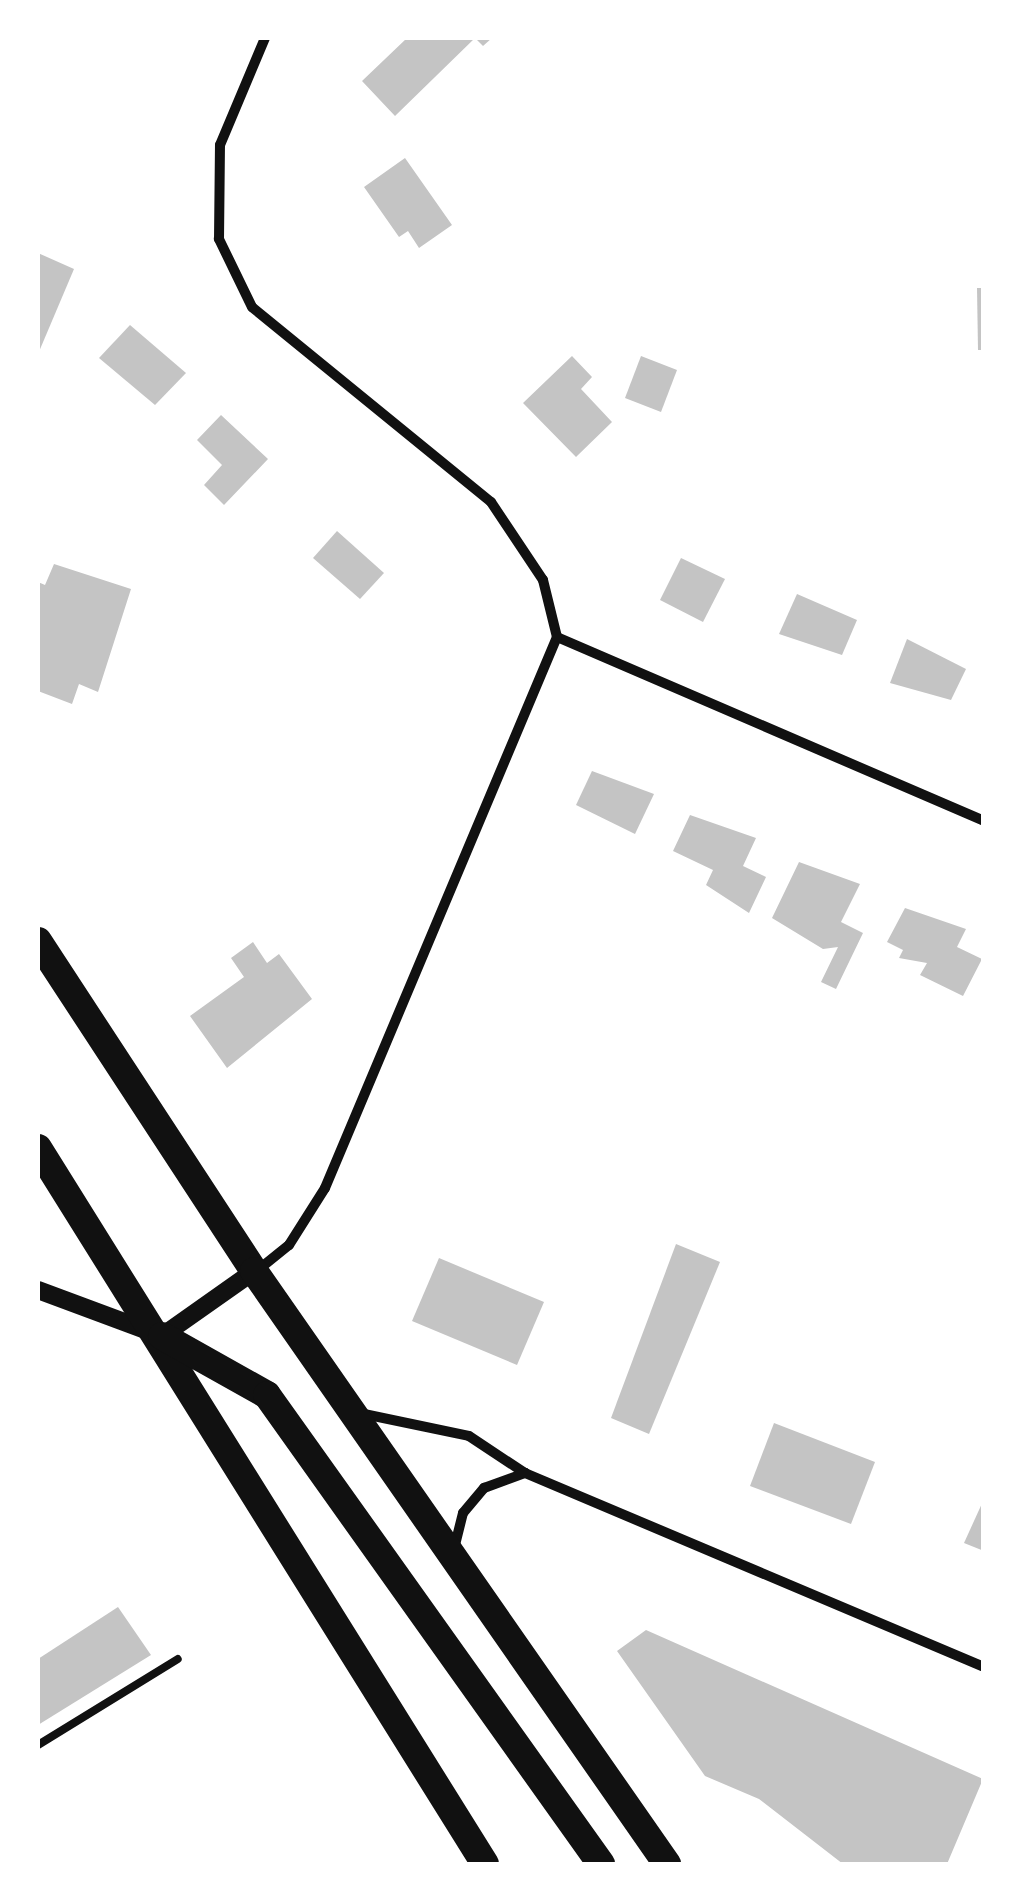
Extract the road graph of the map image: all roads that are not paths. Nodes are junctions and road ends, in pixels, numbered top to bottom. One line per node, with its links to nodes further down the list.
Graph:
1 (265, 38): 2 (street)
2 (558, 637): 3 (street); 6 (street)
3 (984, 821)
4 (38, 941): 6 (highway)
5 (38, 1148): 8 (highway)
6 (254, 1272): 8 (street); 9 (highway)
7 (38, 1290): 8 (street)
8 (162, 1336): 15 (highway); 16 (highway)
9 (350, 1408): 10 (street); 11 (highway)
10 (525, 1473): 11 (street); 13 (street)
11 (452, 1553): 17 (highway)
12 (178, 1659): 14 (lane)
13 (984, 1667)
14 (38, 1745)
15 (485, 1864)
16 (601, 1864)
17 (667, 1864)

